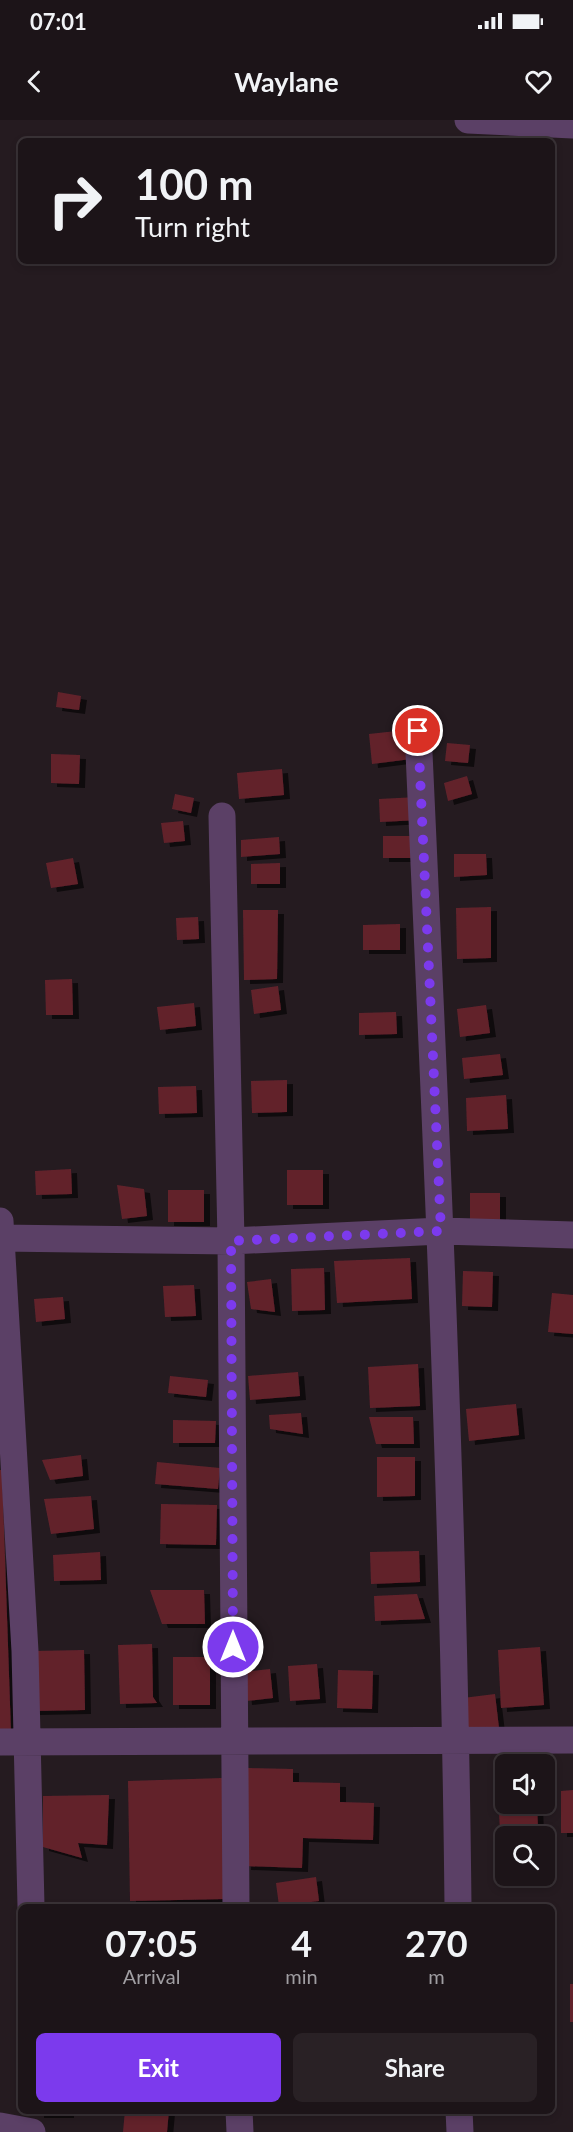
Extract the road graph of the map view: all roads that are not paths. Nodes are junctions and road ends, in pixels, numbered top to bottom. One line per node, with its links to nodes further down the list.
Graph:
1 (468, 120): 2 (street)
2 (573, 125)
3 (418, 731): 6 (street)
4 (222, 816): 9 (street)
5 (0, 1221): 8 (street)
6 (441, 1231): 7 (street); 9 (street); 10 (street)
7 (573, 1235)
8 (0, 1238): 9 (street); 13 (street)
9 (231, 1241): 14 (street)
10 (456, 1740): 11 (street); 14 (street); 17 (street)
11 (573, 1740)
12 (0, 1742): 13 (street)
13 (28, 1742): 14 (street); 15 (street)
14 (234, 1743): 16 (street)
15 (32, 1904)
16 (236, 1904)
17 (458, 1904)
18 (35, 2114): 22 (street)
19 (239, 2114): 23 (street)
20 (459, 2114): 24 (street)
21 (0, 2126): 22 (street)
22 (34, 2132)
23 (240, 2132)
24 (459, 2132)

